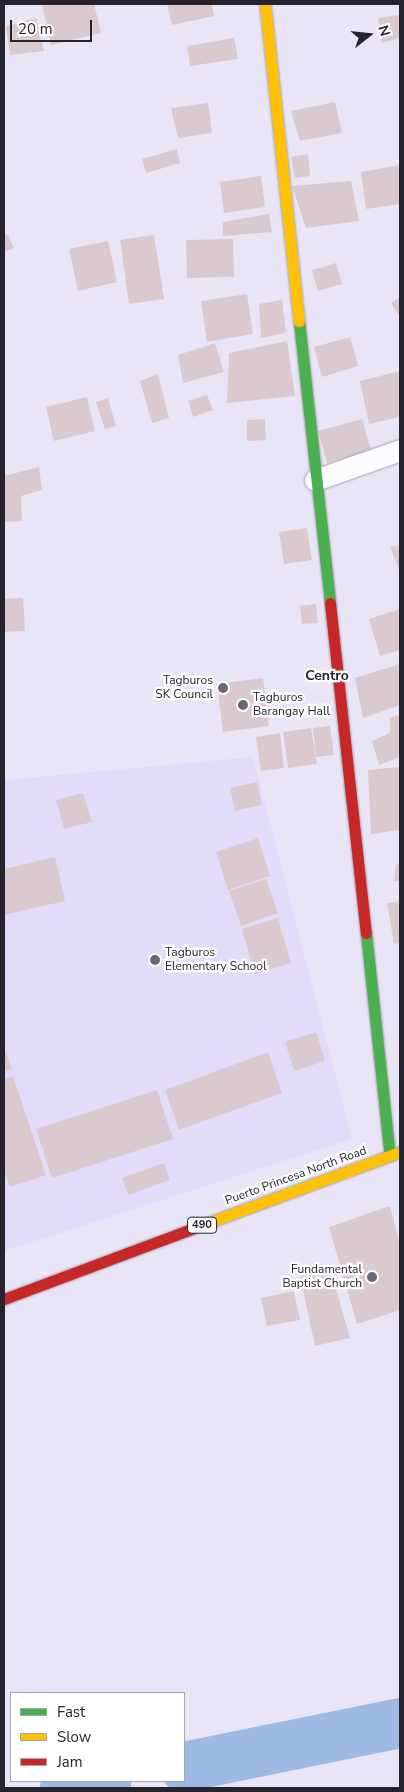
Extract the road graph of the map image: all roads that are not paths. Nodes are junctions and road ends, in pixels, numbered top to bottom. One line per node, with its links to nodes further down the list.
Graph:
1 (265, 4): 3 (street)
2 (400, 450): 3 (street)
3 (315, 480): 4 (street)
4 (395, 1154): 5 (street, Puerto Princesa North Road / 490)
5 (4, 1299)

